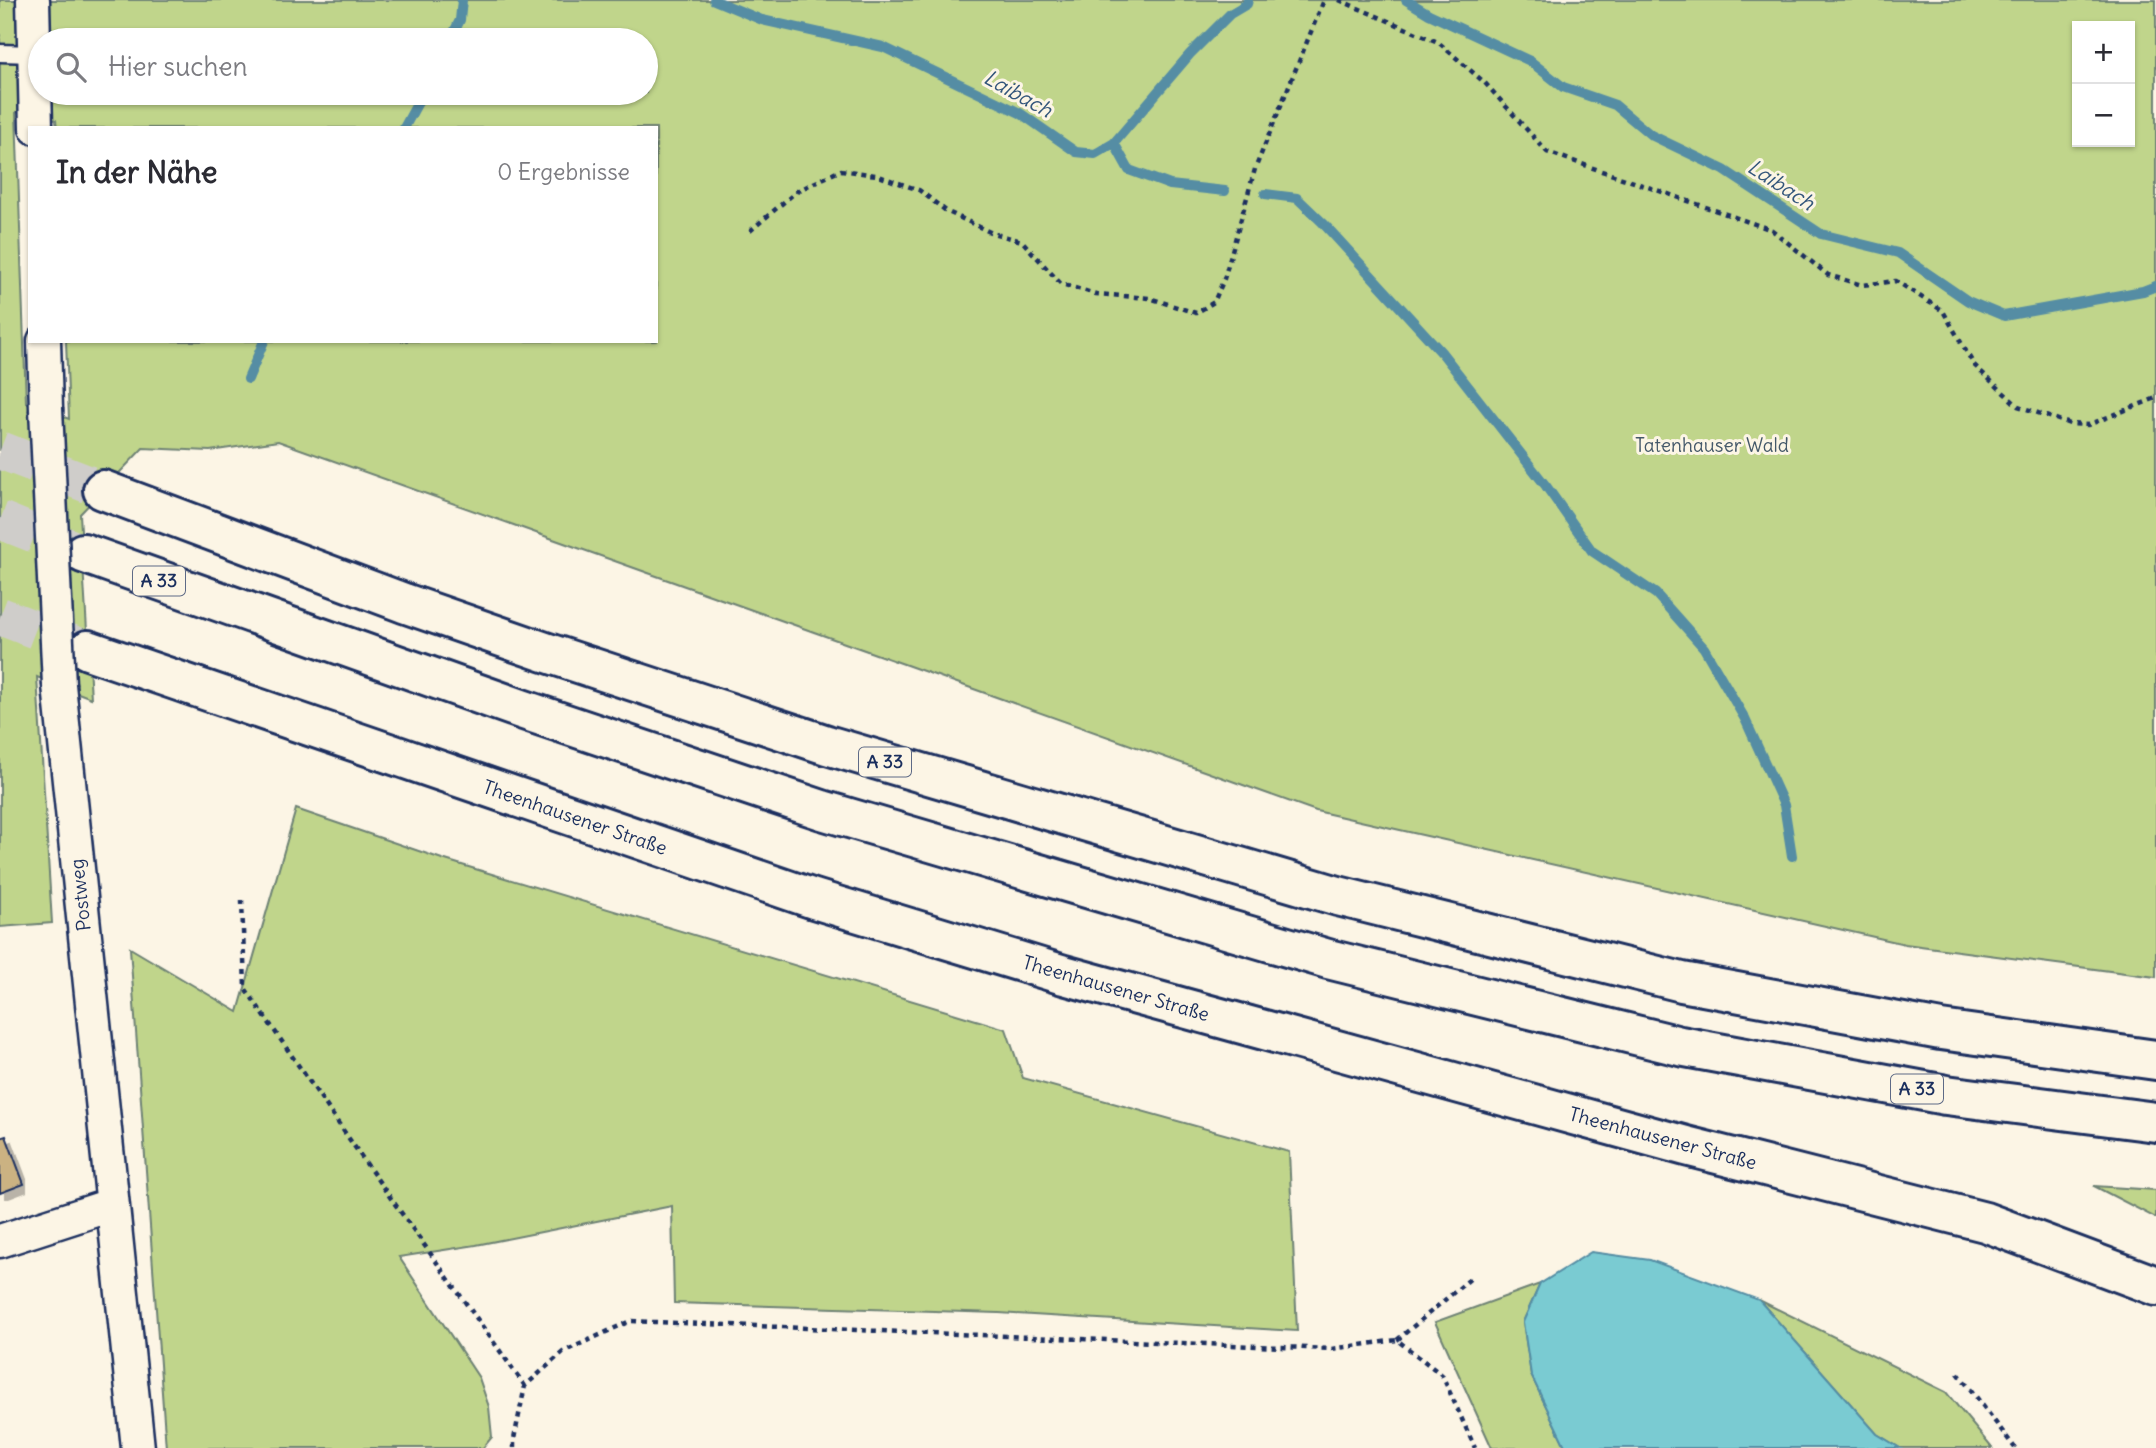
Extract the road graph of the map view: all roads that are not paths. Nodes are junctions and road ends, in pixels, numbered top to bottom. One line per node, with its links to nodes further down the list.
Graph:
1 (33, 0): 2 (street)
2 (33, 28)
3 (0, 53): 4 (lane)
4 (28, 54)
5 (35, 105): 6 (street)
6 (36, 126)
7 (44, 343): 13 (street, Postweg, bridge)
8 (103, 490): 11 (main road, A 33)
9 (83, 553): 12 (main road, A 33)
10 (88, 650): 15 (main road, Theenhausener Straße)
11 (2156, 1060)
12 (2156, 1122)
13 (111, 1205): 14 (street); 16 (street, Postweg)
14 (0, 1241)
15 (2156, 1286)
16 (138, 1448)

